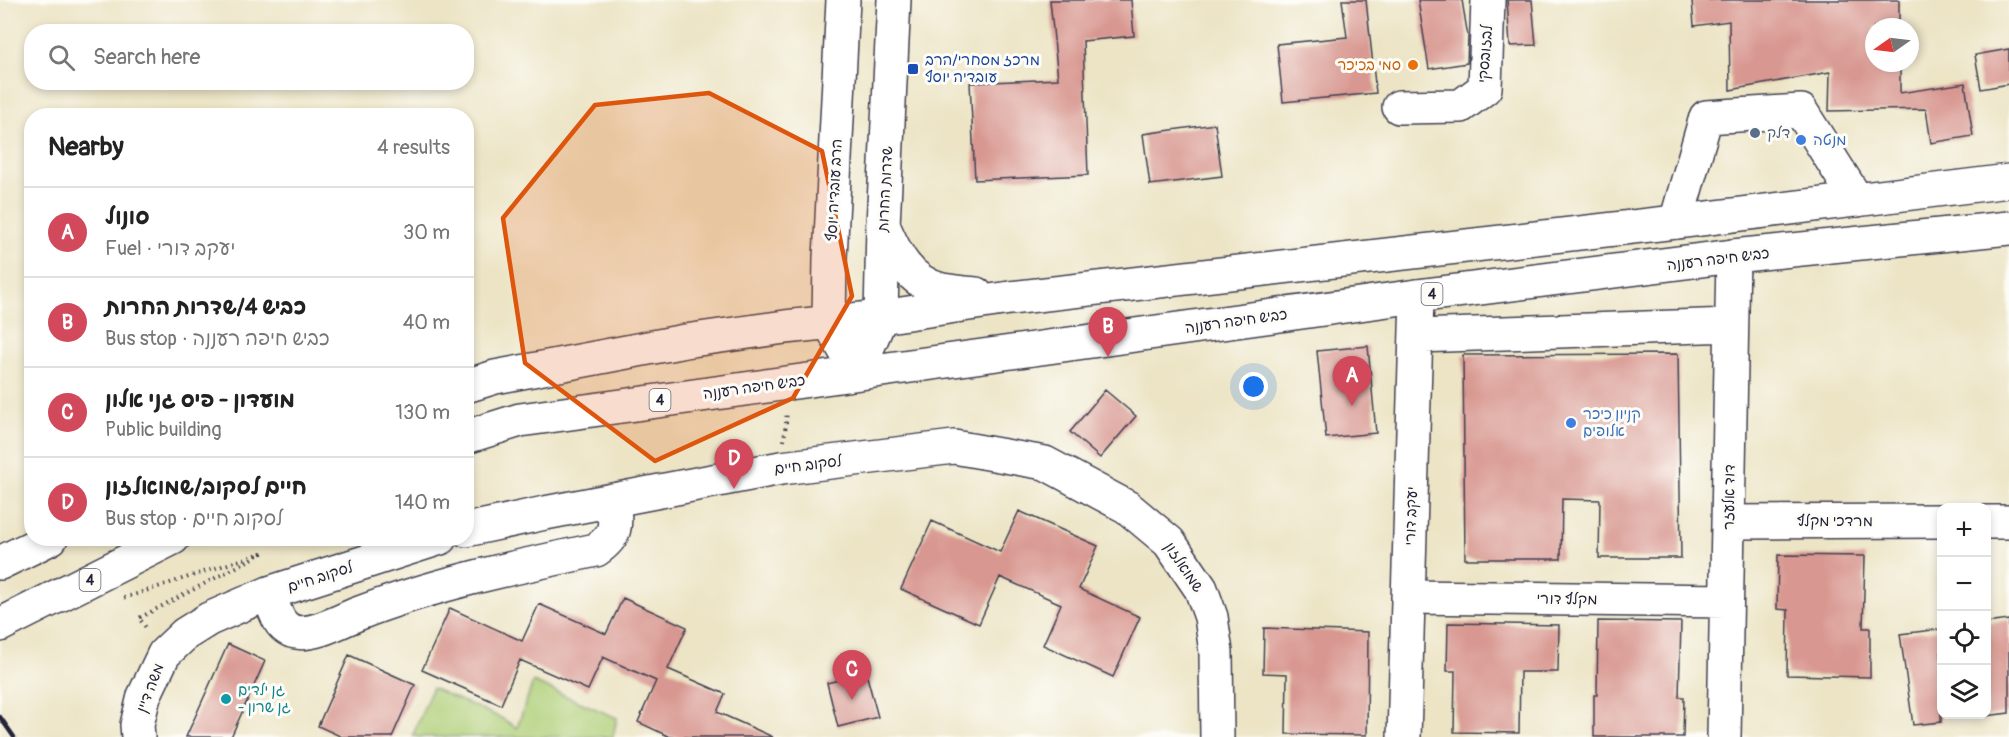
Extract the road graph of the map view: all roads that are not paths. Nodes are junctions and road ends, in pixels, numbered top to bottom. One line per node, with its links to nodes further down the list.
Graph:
1 (843, 0): 14 (main road, הרב עובדיה יוסף)
2 (894, 0): 8 (main road, שדרות החרות)
3 (1488, 0): 4 (main road, לבזובסקי)
4 (1399, 107)
5 (2009, 181): 6 (main road)
6 (1857, 200): 7 (main road); 7 (main road)
7 (1676, 222): 12 (main road)
8 (883, 225): 12 (main road); 13 (main road, שדרות החרות)
9 (2009, 228): 10 (main road, כביש חיפה רעננה / 4)
10 (1733, 256): 11 (main road, כביש חיפה רעננה / 4); 15 (main road, דוד אלעזר)
11 (1416, 296): 16 (main road, יעקב דורי); 17 (main road, כביש חיפה רעננה / 4)
12 (1010, 298): 13 (main road)
13 (881, 316): 14 (main road); 17 (main road, שדרות החרות)
14 (829, 322): 17 (main road, הרב עובדיה יוסף); 18 (main road)
15 (1731, 325): 16 (main road); 23 (main road, דוד אלעזר)
16 (1417, 336): 32 (main road, יעקב דורי)
17 (856, 372): 19 (main road, כביש חיפה רעננה / 4)
18 (474, 384)
19 (474, 434)
20 (1045, 463): 21 (main road, לסקוב חיים); 36 (main road, שמואלזון)
21 (613, 500): 26 (main road, לסקוב חיים); 31 (main road)
22 (1937, 521): 23 (main road, מרדכי מקלף)
23 (1728, 522): 33 (main road, דוד אלעזר)
24 (1991, 522): 25 (main road)
25 (2009, 522)
26 (474, 528)
27 (35, 546): 30 (main road)
28 (157, 546): 34 (main road, 4)
29 (415, 546): 31 (main road, לסקוב חיים)
30 (0, 563)
31 (269, 593): 35 (main road, משה דיין)
32 (1408, 597): 33 (main road, מקלף דורי); 37 (main road, יעקב דורי)
33 (1726, 601): 38 (main road, דוד אלעזר)
34 (3, 623)
35 (138, 737)
36 (1217, 737)
37 (1404, 737)
38 (1724, 737)

